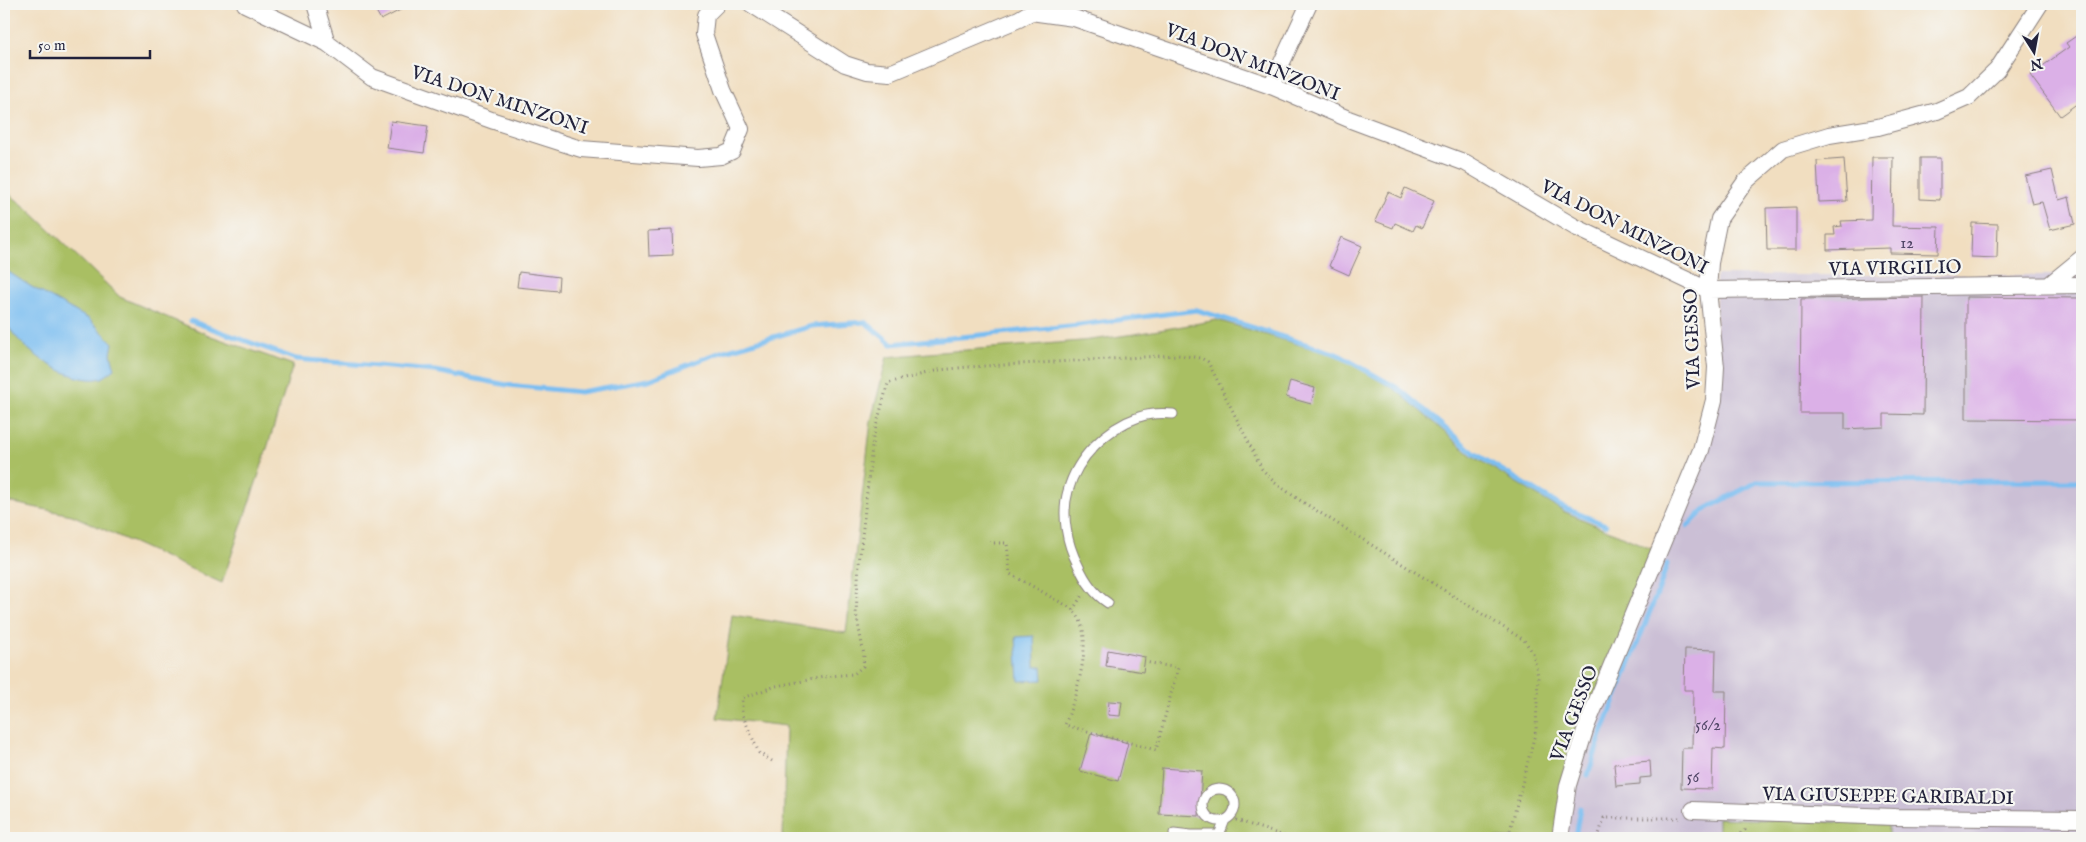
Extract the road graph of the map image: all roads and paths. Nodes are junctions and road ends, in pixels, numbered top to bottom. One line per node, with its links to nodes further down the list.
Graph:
1 (245, 4): 8 (street, VIA DON MINZONI)
2 (315, 4): 8 (street)
3 (717, 4): 8 (street, VIA DON MINZONI)
4 (751, 4): 7 (street, VIA DON MINZONI)
5 (1309, 4): 9 (street)
6 (2040, 4): 13 (street, VIA GESSO)
7 (1029, 8): 9 (street, VIA DON MINZONI)
8 (327, 43)
9 (1271, 86): 13 (street, VIA DON MINZONI)
10 (2082, 258): 11 (street)
11 (2049, 285): 12 (street, VIA VIRGILIO); 13 (street, VIA VIRGILIO)
12 (2082, 285)
13 (1708, 290): 26 (street, VIA GESSO)
14 (1174, 414): 16 (lane)
15 (988, 543): 17 (path)
16 (1108, 603)
17 (1145, 662)
18 (772, 761): 25 (path)
19 (1691, 814): 21 (street, VIA GIUSEPPE GARIBALDI); 27 (path)
20 (1227, 819): 23 (lane); 24 (path)
21 (2082, 819)
22 (1745, 823): 28 (path)
23 (1174, 834)
24 (1290, 838)
25 (1508, 838)
26 (1560, 838)
27 (1598, 838)
28 (1740, 838)

